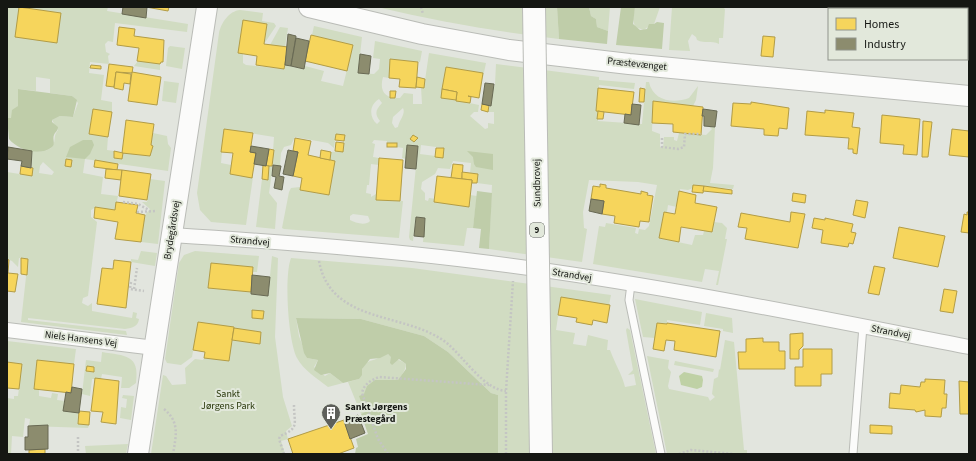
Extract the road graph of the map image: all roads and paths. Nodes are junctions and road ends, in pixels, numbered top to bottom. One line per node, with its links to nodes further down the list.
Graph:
1 (207, 7): 9 (street, Brydegårdsvej)
2 (309, 7): 4 (street, Præstevænget)
3 (534, 7): 32 (main road, Sundbrovej / 9, bridge)
4 (969, 96)
5 (701, 134): 6 (path)
6 (662, 138)
7 (123, 202): 8 (path)
8 (137, 212)
9 (172, 235): 10 (street, Strandvej); 20 (street, Brydegårdsvej)
10 (320, 246): 11 (street, Strandvej); 21 (path)
11 (514, 266): 14 (street, Strandvej); 22 (path)
12 (137, 268): 15 (path)
13 (131, 282): 15 (path)
14 (631, 284): 17 (street, Strandvej); 33 (lane)
15 (134, 289): 16 (path)
16 (141, 291)
17 (864, 326): 19 (street, Strandvej); 36 (lane)
18 (7, 330): 20 (street, Niels Hansens Vej)
19 (969, 347)
20 (154, 348): 23 (street, Brydegårdsvej)
21 (490, 385): 22 (path); 30 (path)
22 (506, 391): 31 (path)
23 (146, 405): 27 (street, Brydegårdsvej); 28 (path)
24 (294, 405): 29 (path)
25 (78, 437): 26 (path)
26 (78, 454)
27 (138, 454)
28 (173, 454)
29 (284, 454)
30 (388, 454)
31 (506, 454)
32 (541, 454)
33 (661, 454)
34 (679, 454): 35 (path)
35 (734, 454)
36 (853, 454)

